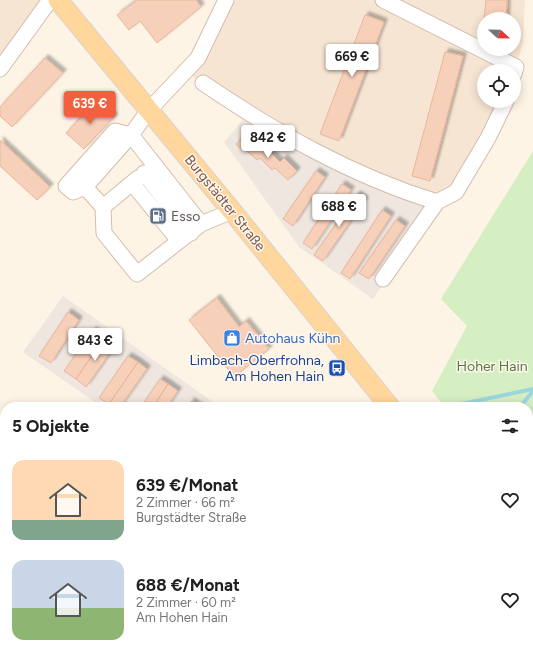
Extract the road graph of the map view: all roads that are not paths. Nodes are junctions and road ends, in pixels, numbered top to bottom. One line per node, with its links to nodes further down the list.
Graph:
1 (50, 0): 6 (street)
2 (58, 0): 9 (main road, Burgstädter Straße)
3 (226, 0): 9 (street)
4 (383, 0): 5 (street)
5 (510, 64)
6 (0, 69)
7 (203, 83): 14 (street)
8 (503, 108): 14 (street)
9 (149, 110): 10 (street); 15 (main road, Burgstädter Straße)
10 (131, 135): 11 (street); 13 (street); 13 (street)
11 (149, 168): 12 (street); 17 (street)
12 (132, 183): 16 (street); 17 (street)
13 (85, 187): 16 (street)
14 (437, 202): 19 (street)
15 (232, 211): 17 (street); 20 (main road, Burgstädter Straße)
16 (103, 212): 17 (street); 18 (street)
17 (190, 232)
18 (121, 238)
19 (383, 279)
20 (386, 402)

